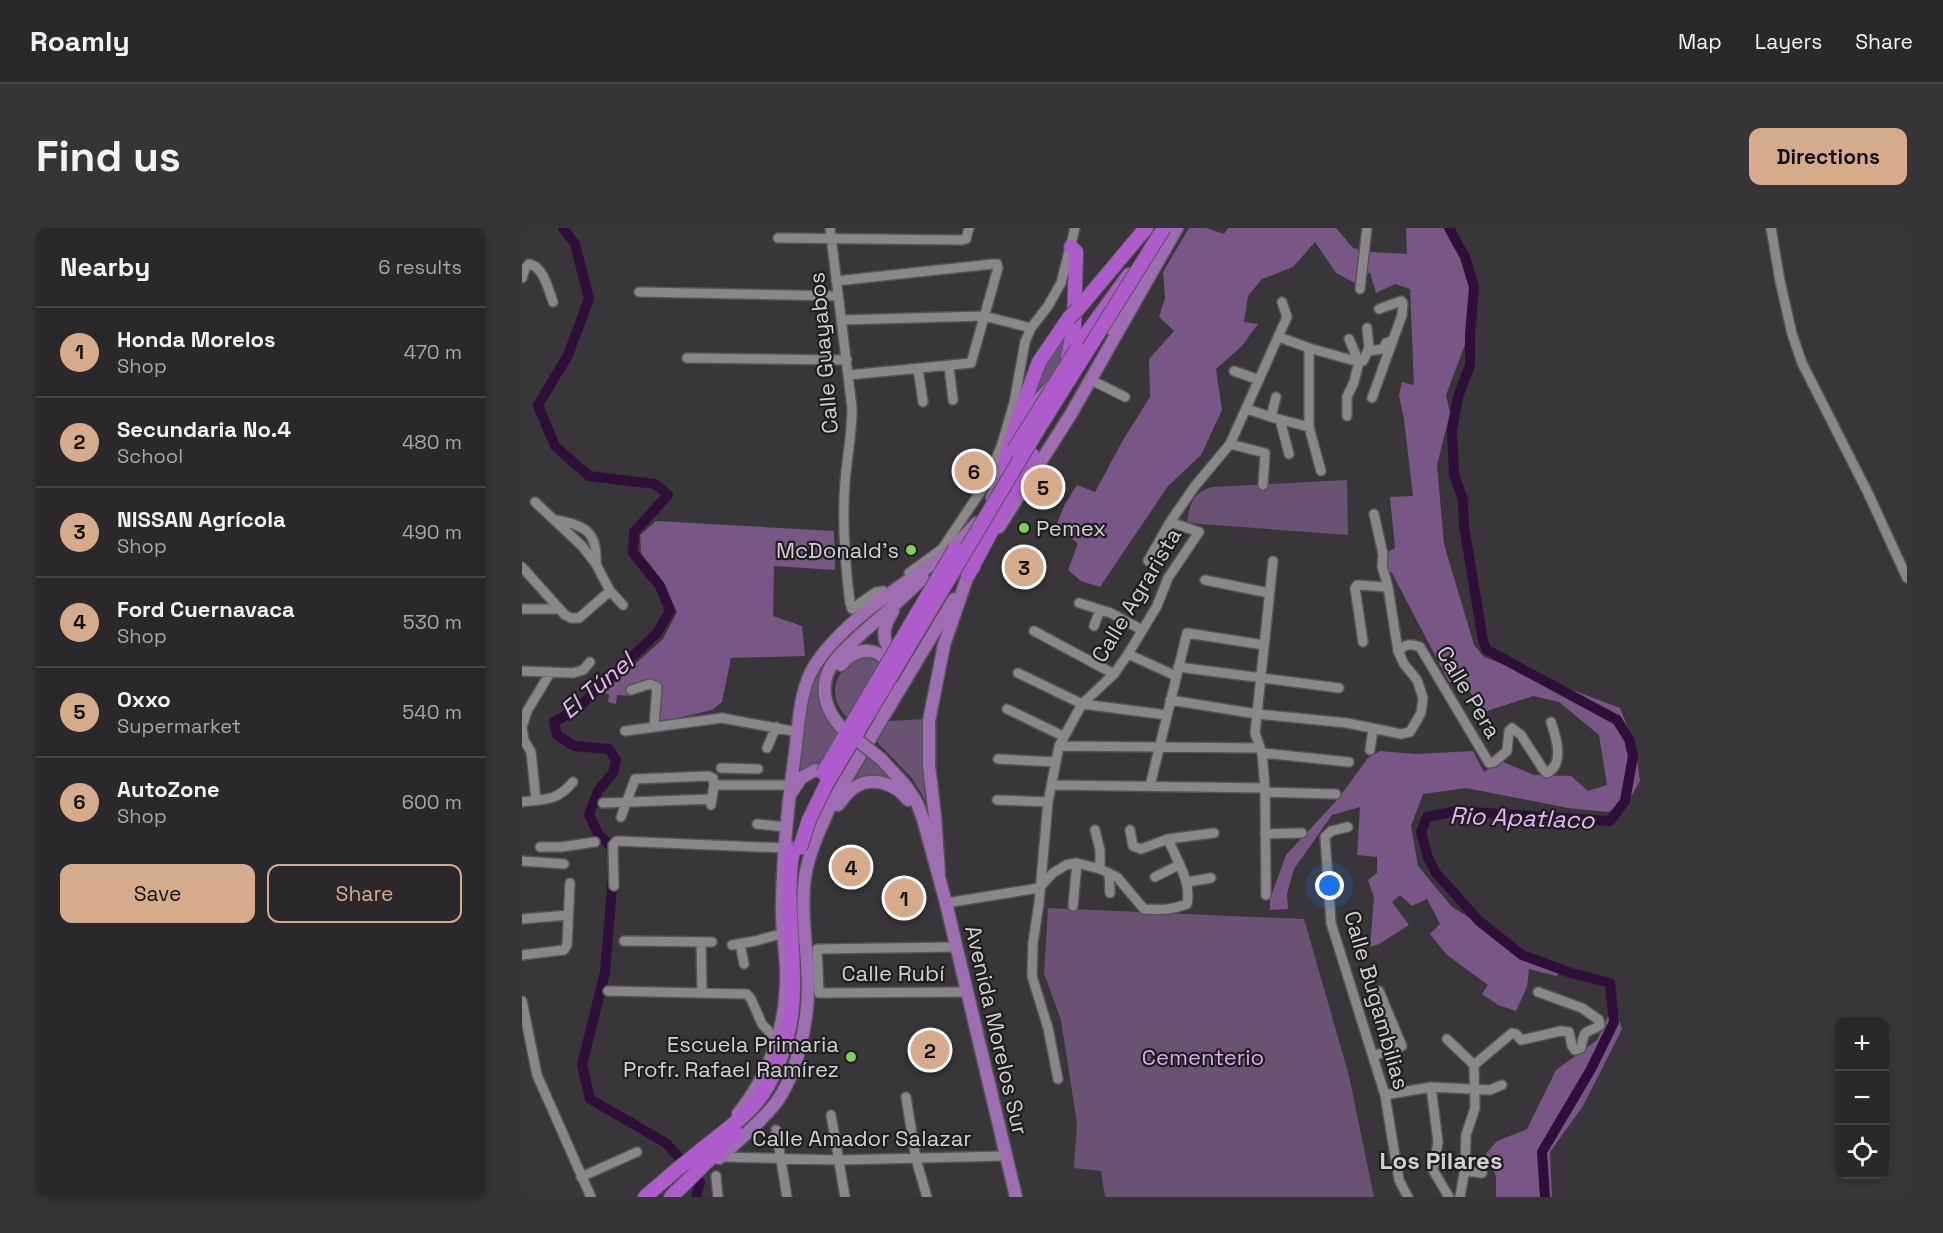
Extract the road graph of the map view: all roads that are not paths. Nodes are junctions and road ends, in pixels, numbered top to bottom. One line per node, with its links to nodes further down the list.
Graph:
1 (969, 228): 10 (street)
2 (1075, 228): 12 (street)
3 (1146, 228): 52 (highway)
4 (1153, 228): 161 (highway, bridge)
5 (1164, 228): 161 (highway, bridge)
6 (1169, 228): 12 (highway)
7 (1177, 228): 37 (main road); 52 (main road)
8 (1367, 228): 15 (street)
9 (1771, 228): 64 (street)
10 (831, 233): 11 (street); 14 (street, Calle Guayabos)
11 (778, 238)
12 (1071, 247): 23 (street)
13 (522, 278): 18 (street)
14 (836, 281): 17 (street, Calle Guayabos); 21 (street)
15 (1360, 289)
16 (639, 292): 17 (street)
17 (838, 296): 22 (street, Calle Guayabos)
18 (553, 302)
19 (1282, 302): 25 (street, Calle Agrarista)
20 (1379, 309): 27 (street)
21 (984, 316): 22 (street); 23 (street); 33 (street)
22 (841, 320): 31 (street, Calle Guayabos)
23 (1031, 328): 49 (street)
24 (1367, 328): 29 (street)
25 (1279, 337): 28 (street); 38 (street, Calle Agrarista)
26 (1349, 339): 32 (street)
27 (1393, 340): 29 (street); 41 (street)
28 (1309, 348): 32 (street); 47 (street)
29 (1369, 351): 32 (street)
30 (687, 358): 31 (street)
31 (847, 360): 36 (street, Calle Guayabos)
32 (1361, 361): 45 (street)
33 (949, 367): 34 (street); 42 (street)
34 (918, 369): 36 (street); 43 (street)
35 (1234, 371): 38 (street)
36 (849, 375): 69 (street, Calle Guayabos)
37 (1091, 380): 39 (street); 63 (main road)
38 (1259, 380): 44 (street, Calle Agrarista)
39 (1125, 397)
40 (1276, 397): 46 (street)
41 (1372, 398)
42 (953, 400)
43 (923, 402)
44 (1247, 409): 46 (street); 48 (street, Calle Agrarista)
45 (1347, 416)
46 (1275, 418): 47 (street); 50 (street)
47 (1309, 427): 53 (street)
48 (1230, 444): 54 (street); 58 (street, Calle Agrarista)
49 (1001, 447): 52 (main road); 69 (street)
50 (1289, 453)
51 (1032, 455): 63 (highway)
52 (1005, 462): 69 (main road)
53 (1321, 471)
54 (1263, 485)
55 (535, 502): 57 (street)
56 (1374, 514): 66 (street)
57 (556, 520): 61 (street); 61 (street)
58 (1170, 522): 59 (street); 76 (street, Calle Agrarista)
59 (1148, 561)
60 (1273, 561): 68 (street)
61 (596, 564): 67 (street)
62 (522, 567): 73 (street)
63 (969, 575): 79 (main road); 145 (main road)
64 (1907, 578)
65 (1205, 580): 68 (street)
66 (1388, 587): 78 (street); 81 (street)
67 (610, 591): 71 (street); 73 (street)
68 (1269, 593): 80 (street)
69 (893, 599): 79 (main road); 98 (main road); 104 (main road)
70 (1079, 603): 74 (street)
71 (623, 604)
72 (522, 609): 73 (street)
73 (560, 609)
74 (1100, 610): 75 (street); 76 (street)
75 (1094, 626)
76 (1142, 630): 82 (street, Calle Agrarista)
77 (1034, 631): 88 (street)
78 (1363, 642)
79 (930, 643): 135 (main road)
80 (1264, 645): 86 (street); 89 (street)
81 (1398, 651): 97 (street, Calle Pera); 102 (street, Calle Pera)
82 (1128, 654): 86 (street); 88 (street, Calle Agrarista)
83 (590, 662): 87 (street)
84 (522, 671): 87 (street)
85 (1018, 672): 93 (street)
86 (1177, 672): 89 (street); 92 (street)
87 (550, 673): 101 (street)
88 (1114, 674): 93 (street, Calle Agrarista)
89 (1261, 679): 90 (street); 95 (street)
90 (1339, 688)
91 (630, 690): 99 (street)
92 (1170, 700): 95 (street); 96 (street)
93 (1082, 704): 96 (street); 105 (street, Calle Agrarista)
94 (1007, 709): 105 (street)
95 (1257, 714): 102 (street); 109 (street)
96 (1167, 715): 108 (street)
97 (1551, 722)
98 (843, 724): 111 (main road, bridge); 118 (main road)
99 (654, 727): 100 (street); 103 (street)
100 (776, 727): 104 (street); 107 (street)
101 (522, 728): 128 (street)
102 (1373, 729): 110 (street)
103 (625, 731)
104 (798, 732): 122 (main road)
105 (1063, 736): 106 (street, Calle Agrarista)
106 (1059, 746): 108 (street); 113 (street, Calle Agrarista)
107 (767, 748)
108 (1159, 748): 109 (street); 124 (street)
109 (1261, 750): 114 (street); 125 (street)
110 (1370, 750)
111 (882, 757): 145 (main road); 149 (main road)
112 (998, 759): 113 (street)
113 (1056, 762): 123 (street, Calle Agrarista)
114 (1349, 762)
115 (721, 768): 116 (street)
116 (734, 768): 117 (street); 121 (street)
117 (758, 769)
118 (814, 770): 127 (main road); 144 (main road)
119 (573, 782): 128 (street)
120 (713, 782): 121 (street); 131 (street); 131 (street)
121 (734, 784): 122 (street)
122 (791, 785): 127 (main road)
123 (1051, 785): 124 (street); 132 (street, Calle Agrarista)
124 (1150, 786): 125 (street)
125 (1265, 790): 126 (street); 143 (street)
126 (1336, 794)
127 (789, 798): 137 (main road)
128 (536, 800): 130 (street)
129 (997, 800): 132 (street)
130 (522, 802)
131 (627, 802): 133 (street); 134 (street)
132 (1048, 802): 163 (street, Calle Agrarista)
133 (603, 803)
134 (621, 817)
135 (823, 822): 144 (main road); 149 (main road)
136 (757, 824): 137 (street)
137 (786, 827): 148 (main road)
138 (1348, 827): 185 (street, Calle Bugambilias)
139 (1095, 830): 155 (street)
140 (1130, 830): 146 (street)
141 (1214, 833): 146 (street)
142 (1302, 833): 143 (street)
143 (1265, 834): 165 (street)
144 (817, 836): 197 (main road)
145 (936, 837): 156 (main road)
146 (1168, 839): 154 (street)
147 (595, 842): 152 (street)
148 (784, 848): 162 (street); 170 (main road)
149 (930, 848): 156 (main road)
150 (522, 861): 152 (street)
151 (1077, 863): 155 (street); 163 (street); 167 (street)
152 (552, 864): 153 (street)
153 (564, 864)
154 (1179, 865): 157 (street); 159 (street)
155 (1105, 871): 159 (street); 164 (street)
156 (939, 873): 166 (main road, Avenida Morelos Sur)
157 (1155, 877)
158 (1211, 878): 159 (street)
159 (1187, 882)
160 (570, 883): 168 (street)
161 (793, 885): 195 (highway); 197 (highway)
162 (614, 886)
163 (1039, 888): 166 (street); 187 (street, Calle Agrarista)
164 (1110, 893)
165 (1266, 895)
166 (946, 903): 174 (main road, Avenida Morelos Sur)
167 (1073, 906)
168 (568, 915): 169 (street); 175 (street)
169 (522, 919)
170 (784, 933): 176 (street); 183 (main road)
171 (624, 942): 172 (street)
172 (701, 942): 173 (street); 179 (street)
173 (712, 942)
174 (956, 947): 180 (main road, Avenida Morelos Sur); 180 (street, Calle Rubí)
175 (522, 955)
176 (744, 964)
177 (608, 991): 179 (street)
178 (1379, 991): 185 (street)
179 (702, 992): 183 (street)
180 (967, 992): 198 (main road, Avenida Morelos Sur)
181 (1538, 992): 186 (street)
182 (522, 1001): 205 (street)
183 (778, 1041): 195 (main road)
184 (1448, 1041): 186 (street)
185 (1373, 1056): 191 (street, Calle Bugambilias)
186 (1474, 1065): 190 (street)
187 (1058, 1079)
188 (1502, 1085): 190 (street)
189 (1431, 1087): 190 (street); 191 (street); 215 (street)
190 (1475, 1088): 202 (street)
191 (1385, 1095): 214 (street, Calle Bugambilias)
192 (906, 1097): 200 (street)
193 (831, 1115): 201 (street)
194 (776, 1131): 199 (street)
195 (721, 1134): 197 (highway)
196 (638, 1152): 205 (street)
197 (712, 1155): 199 (street, Calle Amador Salazar); 207 (highway); 208 (highway)
198 (1005, 1156): 200 (street, Calle Amador Salazar); 213 (main road, Avenida Morelos Sur)
199 (780, 1159): 201 (street, Calle Amador Salazar); 210 (street)
200 (916, 1159): 201 (street, Calle Amador Salazar); 212 (street)
201 (838, 1160): 211 (street)
202 (1464, 1171): 203 (street); 216 (street)
203 (1482, 1173)
204 (716, 1176): 209 (street)
205 (581, 1177): 206 (street)
206 (591, 1197)
207 (645, 1197)
208 (671, 1197)
209 (718, 1197)
210 (787, 1197)
211 (845, 1197)
212 (927, 1197)
213 (1016, 1197)
214 (1408, 1197)
215 (1449, 1197)
216 (1460, 1197)

